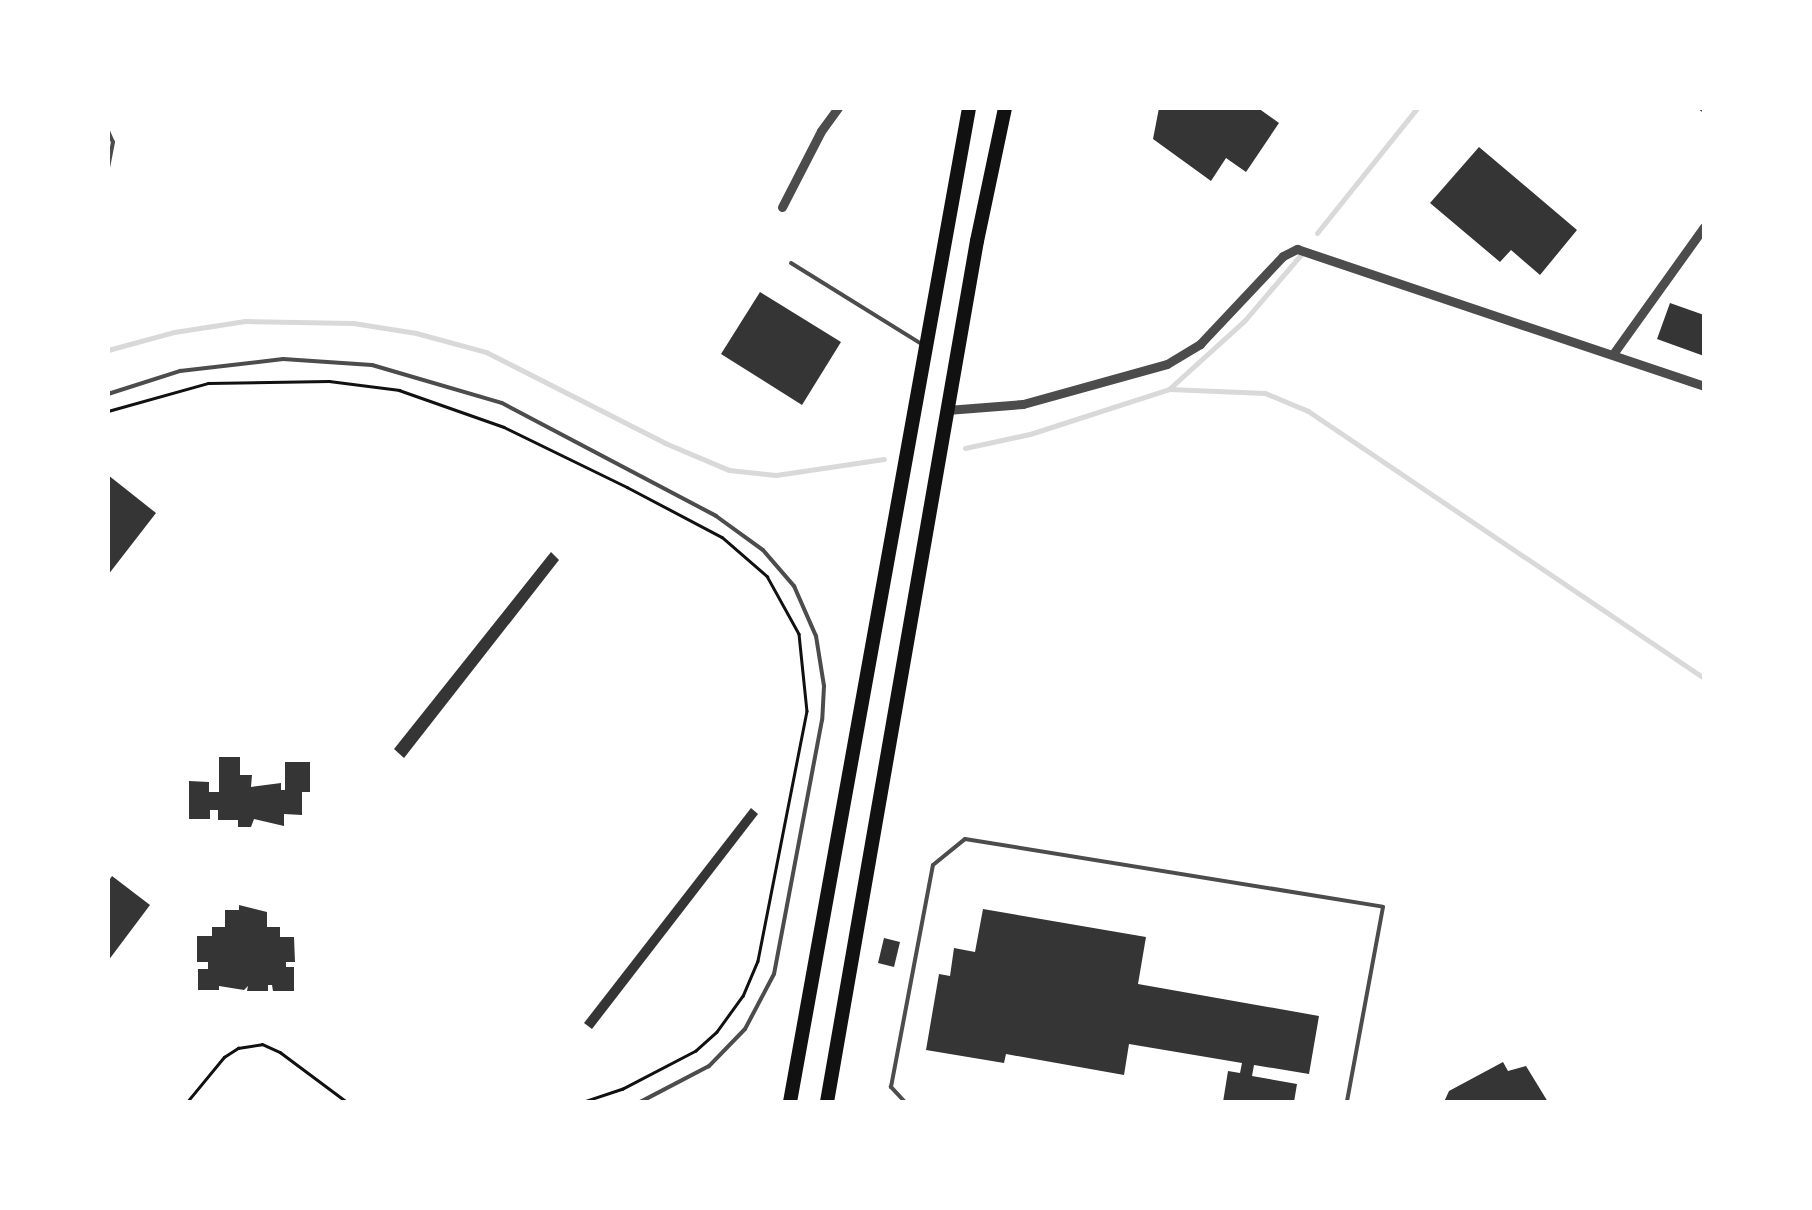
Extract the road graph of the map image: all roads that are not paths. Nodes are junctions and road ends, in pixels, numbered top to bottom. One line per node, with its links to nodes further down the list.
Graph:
1 (838, 108): 6 (street)
2 (969, 108): 9 (highway)
3 (1004, 108): 13 (highway)
4 (108, 131): 5 (lane)
5 (108, 168)
6 (782, 208)
7 (1704, 228): 10 (street)
8 (791, 264): 9 (lane)
9 (924, 346): 15 (highway)
10 (1612, 354): 11 (street); 13 (street)
11 (1704, 386)
12 (108, 394): 14 (lane)
13 (947, 410): 16 (highway)
14 (640, 1102)
15 (790, 1102)
16 (827, 1102)
17 (906, 1102): 18 (lane)
18 (1348, 1102)

